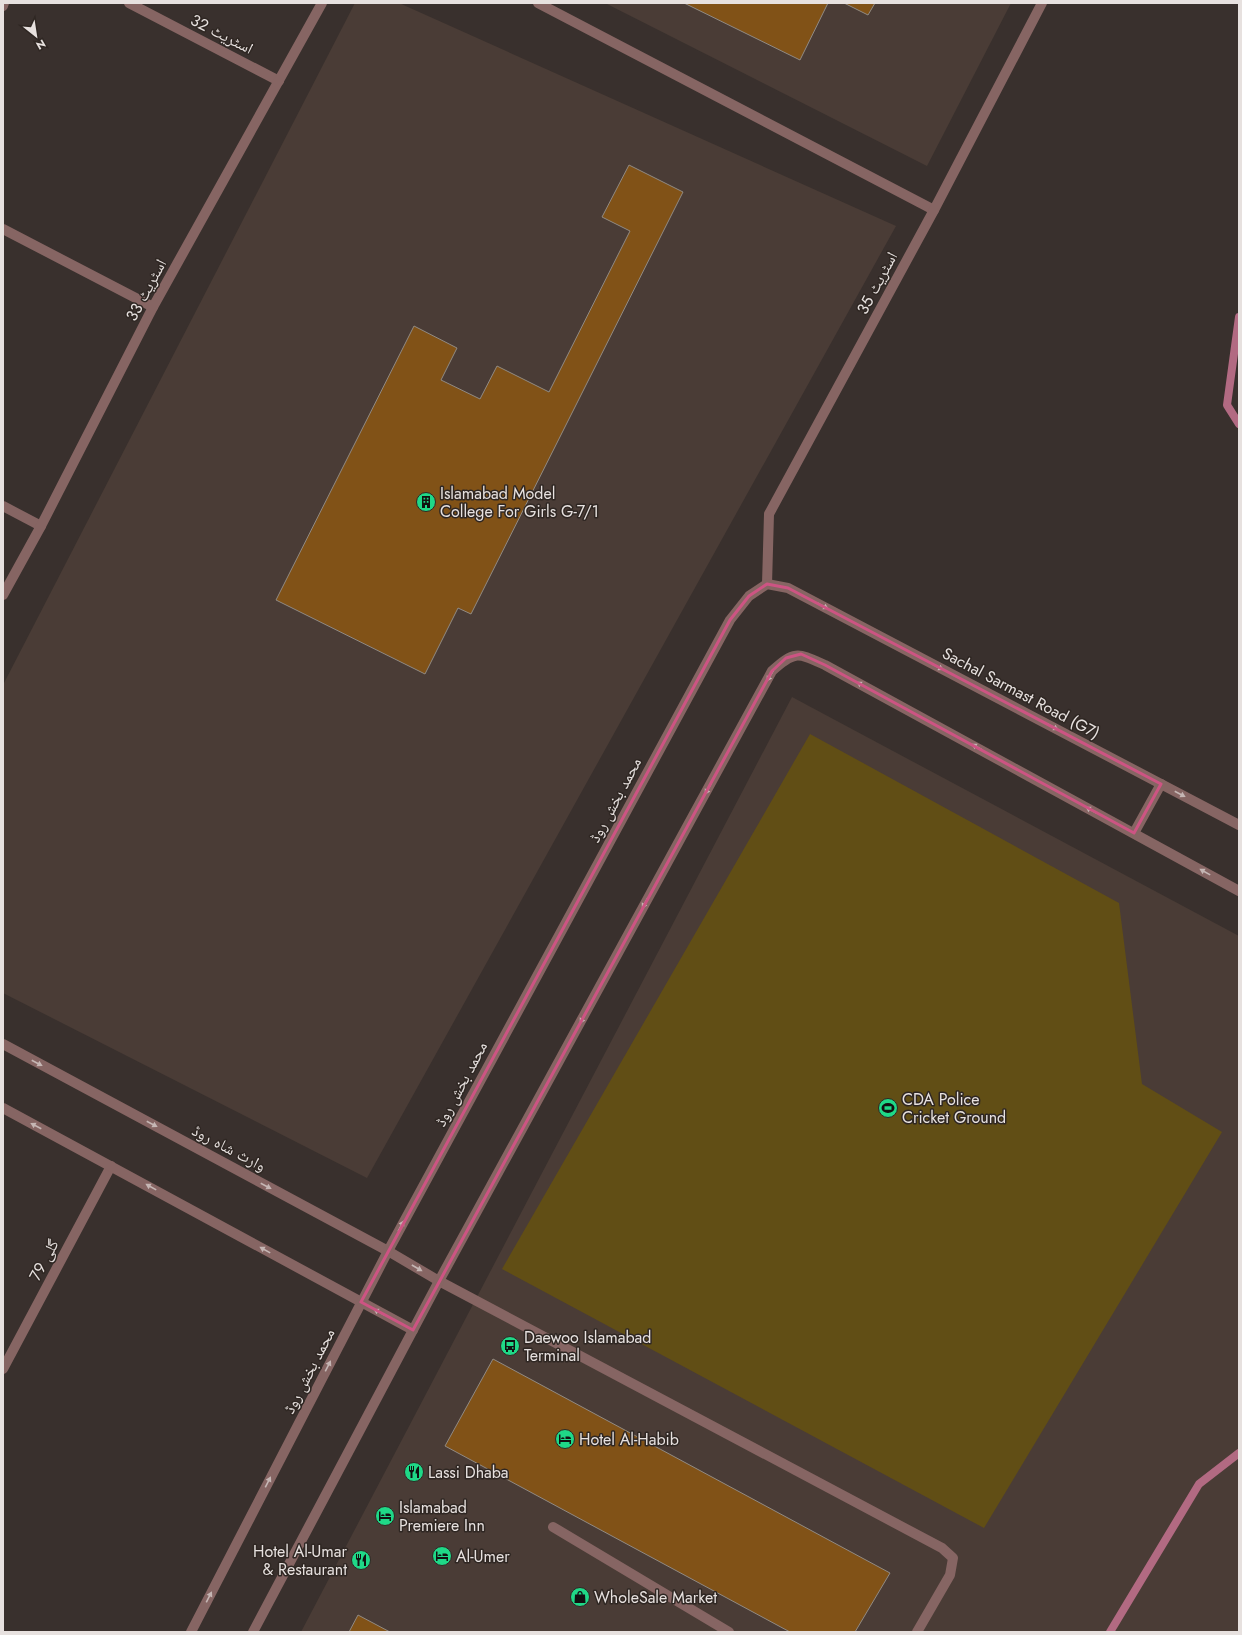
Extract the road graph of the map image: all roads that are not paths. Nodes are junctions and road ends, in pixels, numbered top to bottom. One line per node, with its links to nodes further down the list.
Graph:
1 (4, 3): 6 (street)
2 (129, 3): 7 (street, اسٹریٹ 32)
3 (322, 3): 7 (street, اسٹریٹ 33)
4 (538, 3): 8 (street)
5 (1042, 3): 8 (street, اسٹریٹ 35)
6 (3, 6)
7 (279, 81): 10 (street, اسٹریٹ 33)
8 (934, 210): 13 (street, اسٹریٹ 35)
9 (3, 229): 10 (street)
10 (153, 307): 12 (street, اسٹریٹ 33)
11 (3, 506): 12 (street)
12 (41, 526): 14 (street, اسٹریٹ 33)
13 (767, 584): 15 (street, Sachal Sarmast Road (G7), one-way to 15); 22 (street, محمد بخش روڈ, one-way to 13)
14 (3, 595)
15 (1161, 784): 16 (street, Sachal Sarmast Road (G7), one-way to 16); 17 (street)
16 (1239, 825)
17 (1134, 833): 18 (street, one-way to 17); 23 (street, one-way to 23)
18 (1239, 890)
19 (3, 1044): 22 (street, وارث شاہ روڈ, one-way to 22)
20 (3, 1108): 21 (street, one-way to 20)
21 (111, 1166): 24 (street, one-way to 21); 26 (street, گلی 79)
22 (388, 1251): 23 (street, وارث شاہ روڈ, one-way to 23); 24 (street, محمد بخش روڈ)
23 (439, 1281): 25 (street); 31 (street, وارث شاہ روڈ)
24 (361, 1302): 25 (street, one-way to 24); 28 (street, محمد بخش روڈ, one-way to 24)
25 (414, 1330): 29 (street)
26 (3, 1369)
27 (553, 1527): 30 (street)
28 (191, 1632)
29 (253, 1632)
30 (729, 1632)
31 (917, 1632)

